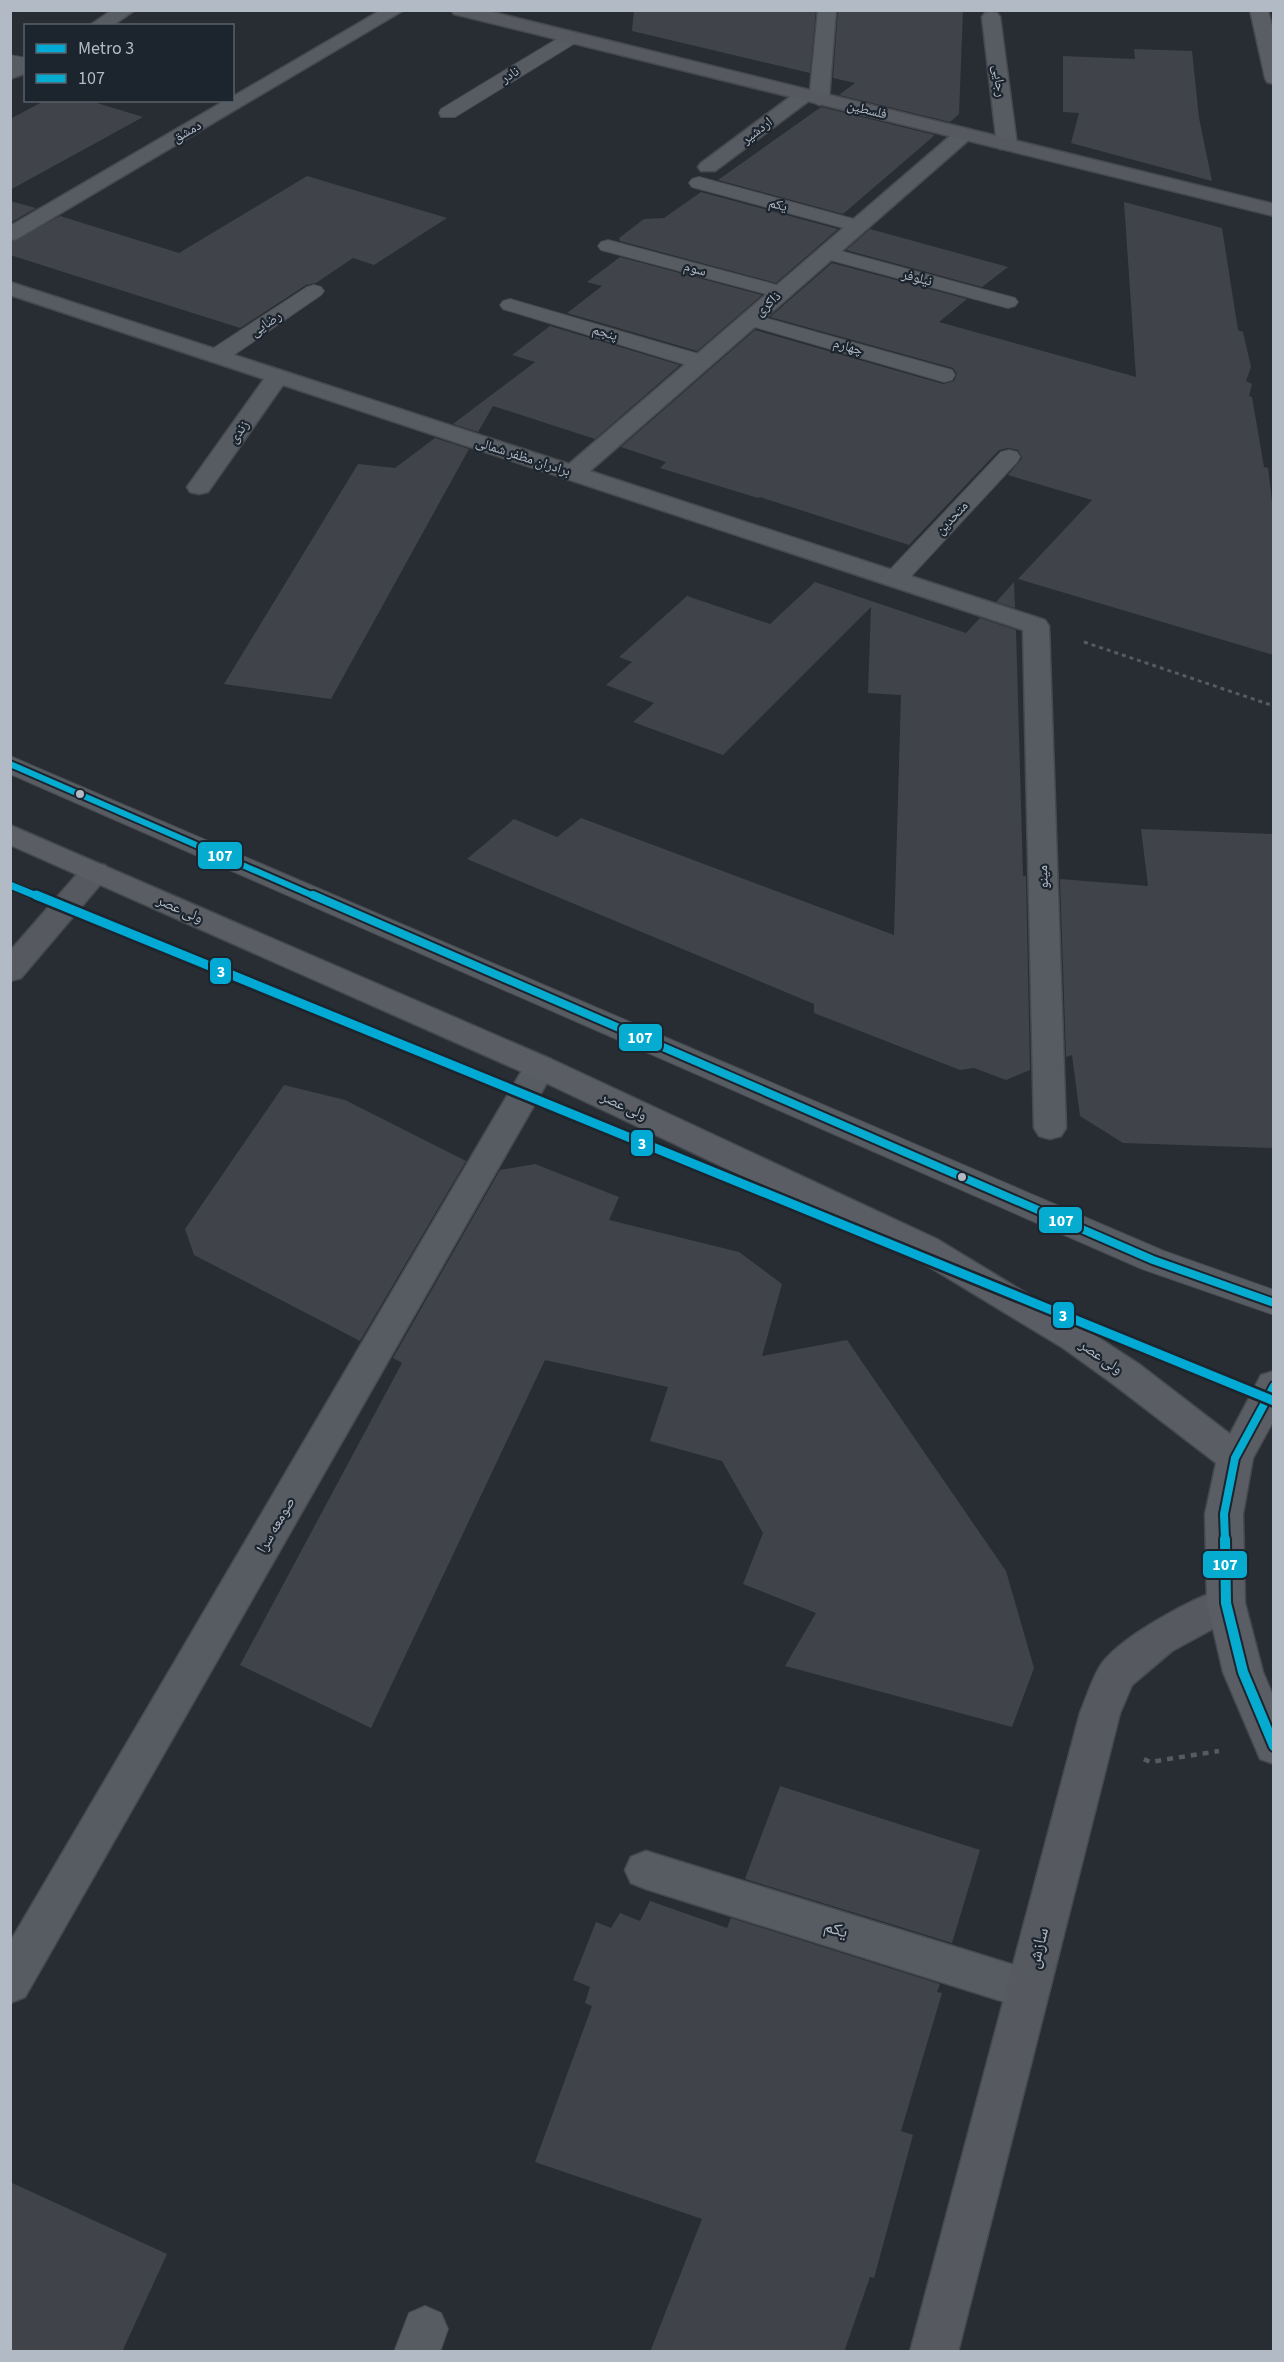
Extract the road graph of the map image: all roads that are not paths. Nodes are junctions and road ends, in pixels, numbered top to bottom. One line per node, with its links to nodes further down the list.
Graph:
1 (126, 10): 7 (street)
2 (395, 10): 19 (street, دمشق)
3 (460, 10): 8 (main road, فلسطین)
4 (827, 10): 12 (street)
5 (1259, 10): 11 (main road)
6 (991, 17): 15 (street, رجایی)
7 (102, 24)
8 (571, 38): 12 (main road, فلسطین); 13 (lane, نادر)
9 (24, 65): 10 (street)
10 (10, 73)
11 (1274, 78)
12 (812, 97): 14 (main road, فلسطین); 16 (street, اردشیر)
13 (448, 113)
14 (963, 134): 15 (main road, فلسطین); 18 (street, ذاکری)
15 (1007, 145): 17 (main road, فلسطین)
16 (704, 175): 18 (lane, یکم)
17 (1274, 210)
18 (858, 226): 21 (street, ذاکری)
19 (10, 236)
20 (608, 246): 24 (lane, سوم)
21 (826, 253): 24 (street, ذاکری); 25 (lane, نیلوفر)
22 (10, 288): 28 (street, برادران مظفر شمالی)
23 (314, 291): 28 (lane, رضایی)
24 (782, 292): 27 (street, ذاکری)
25 (1008, 302)
26 (510, 305): 29 (lane, پنجم)
27 (751, 320): 29 (street, ذاکری); 30 (lane, چهارم)
28 (217, 356): 31 (street, برادران مظفر شمالی)
29 (701, 362): 33 (street, ذاکری)
30 (944, 375)
31 (278, 376): 33 (street, برادران مظفر شمالی); 34 (street, زندی)
32 (1009, 457): 35 (lane, متحدین)
33 (573, 473): 35 (street, برادران مظفر شمالی)
34 (200, 487)
35 (894, 579): 36 (street, برادران مظفر شمالی)
36 (1036, 626): 42 (street, مینو)
37 (10, 764): 43 (lane)
38 (10, 834): 39 (main road, ولی عصر)
39 (95, 872): 40 (main road); 41 (main road, ولی عصر)
40 (10, 971)
41 (540, 1067): 45 (main road, ولی عصر); 49 (street, صومعه سرا)
42 (1050, 1128)
43 (1274, 1303)
44 (1274, 1385): 45 (main road)
45 (1235, 1458): 46 (main road)
46 (1226, 1603): 47 (main road); 50 (main road, سازش)
47 (1272, 1745)
48 (646, 1870): 50 (street, یکم)
49 (10, 1983)
50 (1027, 1989): 51 (main road, سازش)
51 (934, 2352)

